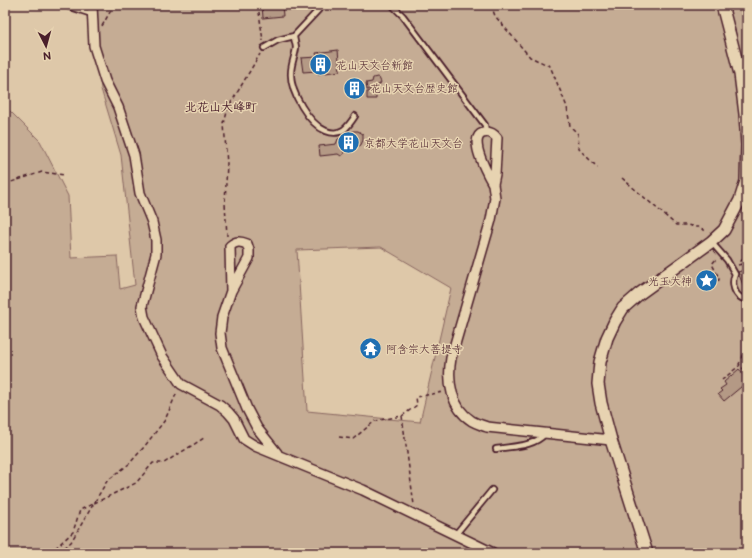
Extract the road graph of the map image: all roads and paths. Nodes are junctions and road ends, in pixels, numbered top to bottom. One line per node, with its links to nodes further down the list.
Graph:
1 (64, 5): 8 (lane)
2 (114, 5): 10 (path)
3 (258, 5): 11 (path)
4 (323, 5): 9 (lane)
5 (392, 5): 13 (lane)
6 (491, 5): 14 (path)
7 (722, 5): 17 (street)
8 (92, 10): 10 (street)
9 (294, 36): 11 (lane); 12 (lane)
10 (94, 39): 38 (street)
11 (264, 48): 20 (path)
12 (355, 116)
13 (486, 132): 19 (street); 19 (street)
14 (598, 168)
15 (64, 175): 18 (path)
16 (622, 178): 21 (path)
17 (746, 182): 21 (street)
18 (5, 184)
19 (493, 184): 39 (street)
20 (228, 240)
21 (713, 240): 31 (lane); 44 (street)
22 (229, 257): 24 (street); 24 (street); 30 (street)
23 (718, 257): 29 (path)
24 (249, 258): 30 (street)
25 (747, 258): 26 (path)
26 (742, 264): 27 (path); 28 (path)
27 (735, 266)
28 (744, 270)
29 (703, 280)
30 (231, 291): 46 (street)
31 (746, 299)
32 (747, 349): 33 (path)
33 (741, 362): 34 (path); 35 (path); 37 (path)
34 (747, 366)
35 (746, 370): 36 (path)
36 (744, 375)
37 (722, 380)
38 (181, 384): 46 (street); 48 (path)
39 (451, 391): 40 (path); 41 (street)
40 (402, 416): 42 (path); 49 (path)
41 (545, 434): 44 (street); 45 (lane)
42 (339, 437)
43 (204, 438): 48 (path)
44 (611, 440): 54 (street)
45 (496, 449)
46 (277, 454): 49 (street)
47 (492, 490): 50 (lane)
48 (94, 503): 51 (path); 52 (path)
49 (415, 515): 50 (street)
50 (455, 535): 53 (street)
51 (50, 553)
52 (59, 553)
53 (493, 553)
54 (647, 553)

